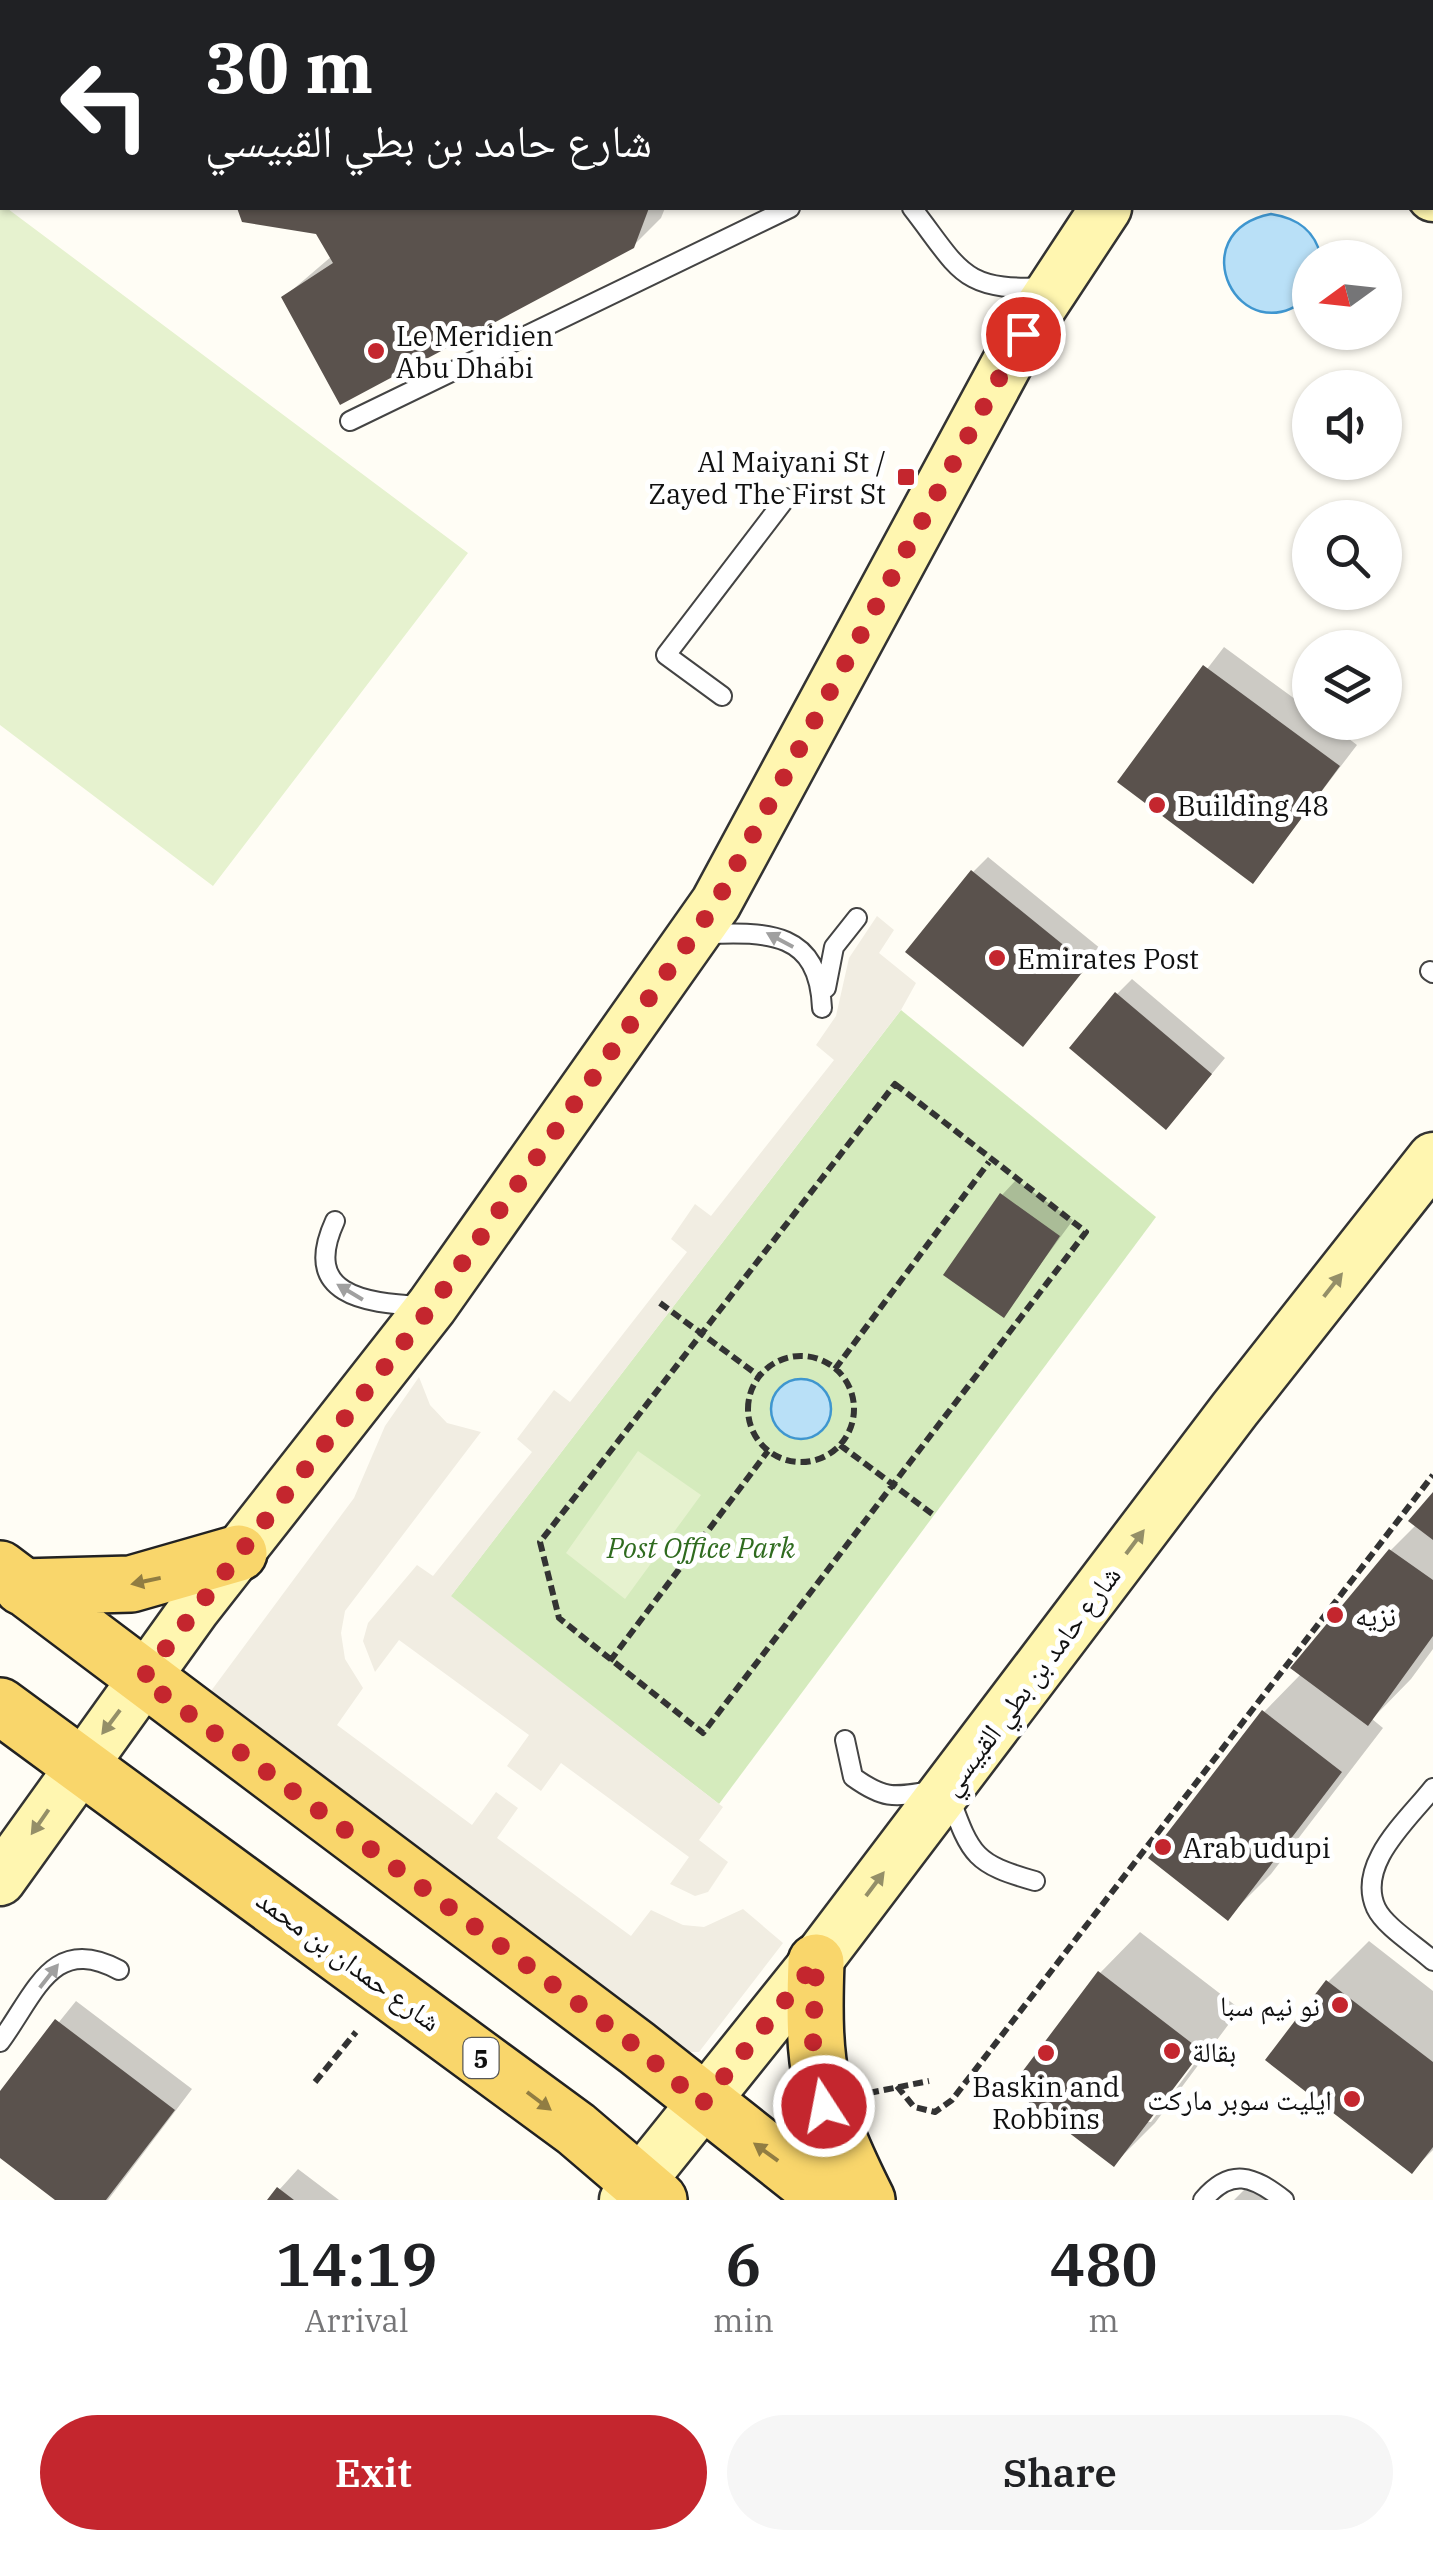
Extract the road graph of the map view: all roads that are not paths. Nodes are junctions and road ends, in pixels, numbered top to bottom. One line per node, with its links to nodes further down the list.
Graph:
1 (786, 210): 5 (lane)
2 (914, 210): 4 (lane)
3 (1105, 210): 4 (main road)
4 (1053, 286): 9 (main road)
5 (350, 421)
6 (786, 498): 7 (lane)
7 (722, 696)
8 (857, 918): 9 (lane, one-way to 9)
9 (695, 934): 12 (main road)
10 (1433, 1158): 19 (main road, شارع حامد بن بطي القبيسي, one-way to 10)
11 (335, 1221): 12 (lane, one-way to 11)
12 (432, 1306): 13 (main road)
13 (239, 1552): 14 (main road, one-way to 14); 15 (main road)
14 (11, 1578): 15 (main road)
15 (142, 1679): 18 (main road, one-way to 18); 27 (main road)
16 (0, 1706): 18 (main road, شارع حمدان بن محمد)
17 (845, 1740): 19 (lane)
18 (79, 1765): 21 (main road, one-way to 21); 28 (main road, شارع حمدان بن محمد / 5, one-way to 28)
19 (947, 1788): 22 (lane); 24 (main road, شارع حامد بن بطي القبيسي, one-way to 19)
20 (1433, 1788): 23 (lane)
21 (0, 1880)
22 (1035, 1881)
23 (1433, 1961)
24 (816, 1962): 27 (main road, شارع حامد بن بطي القبيسي); 30 (main road)
25 (119, 1970): 26 (lane, one-way to 25)
26 (0, 2042)
27 (702, 2104): 28 (main road, شارع حامد بن بطي القبيسي); 29 (main road, one-way to 27)
28 (641, 2194)
29 (829, 2200)
30 (867, 2200)
31 (1203, 2200): 32 (lane)
32 (1284, 2200)

